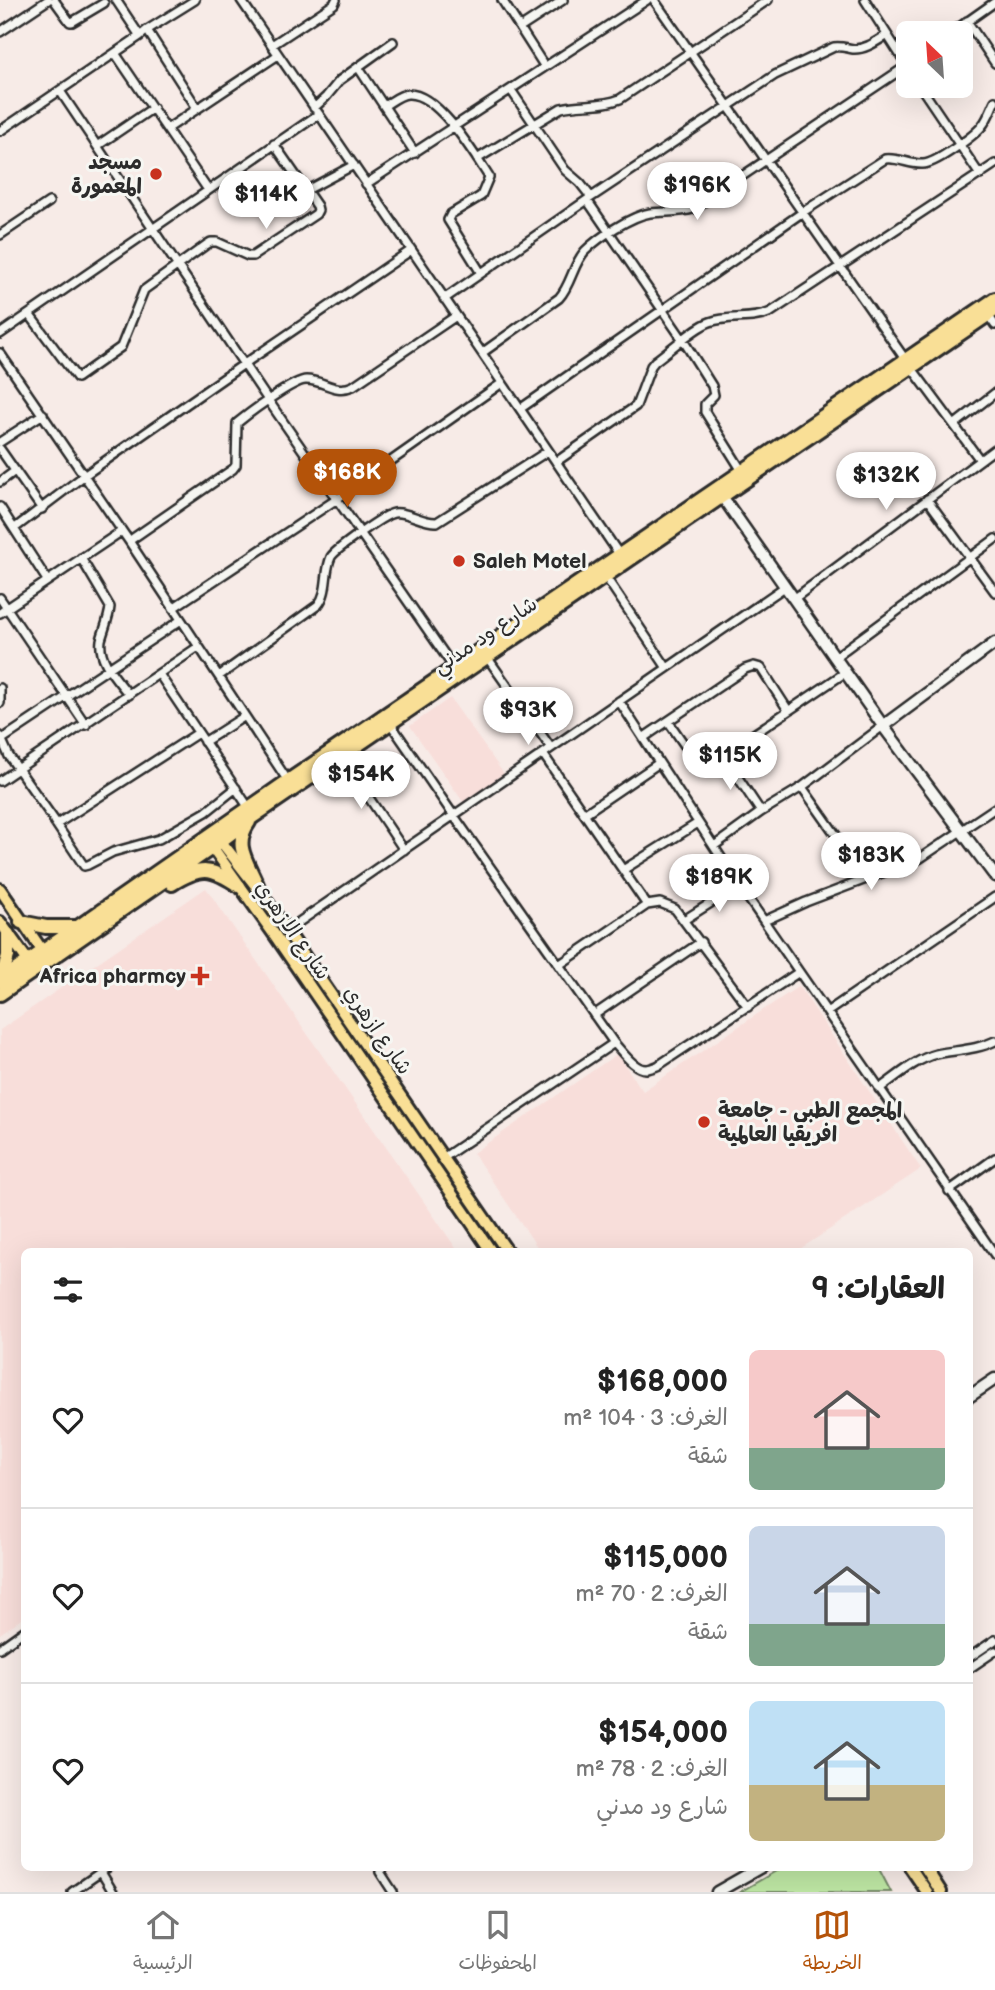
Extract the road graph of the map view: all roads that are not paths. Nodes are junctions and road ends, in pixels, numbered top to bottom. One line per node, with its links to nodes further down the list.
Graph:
1 (48, 0): 18 (street)
2 (54, 0): 13 (street)
3 (116, 0): 19 (street)
4 (195, 0): 19 (street)
5 (241, 0): 22 (street)
6 (336, 0): 22 (street)
7 (502, 0): 16 (street)
8 (563, 0): 16 (street)
9 (647, 0): 29 (street)
10 (654, 0): 25 (street)
11 (768, 0): 25 (street)
12 (865, 0): 20 (street)
13 (105, 1)
14 (995, 2): 15 (street)
15 (967, 21)
16 (520, 28): 29 (street)
17 (973, 30): 27 (street)
18 (0, 32)
19 (144, 33): 24 (street); 38 (street)
20 (887, 35): 23 (street); 36 (street)
21 (393, 42): 28 (street)
22 (272, 45): 26 (street)
23 (896, 48)
24 (115, 53): 32 (street); 37 (street)
25 (690, 53): 36 (street); 40 (street)
26 (278, 55): 38 (street); 39 (street)
27 (995, 63)
28 (358, 66): 35 (street); 39 (street)
29 (545, 67): 31 (street)
30 (896, 74): 49 (street)
31 (511, 90): 40 (street); 41 (street)
32 (60, 91): 43 (street); 46 (street)
33 (928, 98): 45 (street)
34 (995, 101): 45 (street)
35 (384, 106): 41 (street); 47 (street)
36 (727, 106): 49 (street); 56 (street)
37 (153, 108): 42 (street); 46 (street)
38 (197, 108): 42 (street)
39 (316, 111): 44 (street); 51 (street)
40 (533, 124): 48 (street); 56 (street)
41 (455, 127): 47 (street); 48 (street)
42 (167, 129): 54 (street)
43 (0, 131)
44 (274, 144): 54 (street); 55 (street)
45 (959, 144): 52 (street); 58 (street)
46 (97, 146): 59 (street)
47 (415, 153): 53 (street)
48 (477, 159): 65 (street)
49 (766, 161): 58 (street); 60 (street)
50 (995, 164): 52 (street)
51 (354, 165): 53 (street); 55 (street)
52 (980, 175): 64 (street)
53 (366, 184): 62 (street)
54 (208, 190): 59 (street)
55 (307, 190): 63 (street)
56 (589, 199): 60 (street); 65 (street)
57 (49, 202): 61 (street)
58 (803, 212): 64 (street); 68 (street)
59 (153, 228): 63 (street); 69 (street)
60 (608, 234): 68 (street); 75 (street)
61 (0, 235)
62 (410, 251): 66 (street); 77 (street)
63 (177, 265): 69 (street); 77 (street)
64 (841, 268): 73 (street); 76 (street)
65 (481, 274): 66 (street)
66 (444, 299): 70 (street)
67 (995, 299): 76 (highway, شارع ود مدني)
68 (662, 310): 73 (street); 81 (street)
69 (29, 314): 72 (street)
70 (456, 316): 75 (street); 80 (street)
71 (993, 317): 76 (highway, شارع ود مدني)
72 (0, 334)
73 (683, 340): 89 (street); 91 (street)
74 (0, 353): 82 (street)
75 (482, 354): 78 (street)
76 (908, 363): 83 (street); 91 (highway, شارع ود مدني); 94 (highway, شارع ود مدني)
77 (244, 364): 80 (street); 92 (street)
78 (502, 383): 81 (street); 95 (street)
79 (995, 394): 83 (street)
80 (268, 400): 95 (street); 103 (street)
81 (520, 409): 87 (street)
82 (43, 414): 84 (street); 92 (street)
83 (954, 425): 88 (street)
84 (0, 442)
85 (0, 449): 90 (street)
86 (995, 449): 88 (street)
87 (548, 451): 89 (street); 101 (street)
88 (980, 460): 96 (street)
89 (556, 463): 104 (street)
90 (15, 471): 93 (street); 98 (street)
91 (742, 471): 94 (highway, شارع ود مدني)
92 (85, 475): 98 (street); 100 (street)
93 (0, 482)
94 (720, 493): 104 (highway, شارع ود مدني); 107 (highway, شارع ود مدني); 109 (street)
95 (337, 499): 101 (street); 113 (street)
96 (927, 499): 106 (street); 112 (street)
97 (0, 507): 99 (street)
98 (42, 509): 99 (street)
99 (15, 528): 108 (street)
100 (122, 531): 103 (street); 105 (street)
101 (360, 534): 121 (street); 125 (street)
102 (995, 539): 106 (street)
103 (129, 541): 113 (street)
104 (620, 554): 121 (highway, شارع ود مدني)
105 (81, 558): 108 (street); 120 (street)
106 (970, 558): 110 (street); 119 (street)
107 (606, 576): 118 (highway, شارع ود مدني); 122 (street)
108 (47, 580): 114 (street)
109 (786, 586): 112 (street); 122 (street)
110 (995, 592)
111 (0, 598): 114 (street)
112 (795, 598): 119 (street)
113 (173, 608): 115 (street)
114 (3, 611): 128 (street)
115 (181, 620): 117 (street); 120 (street)
116 (995, 643): 136 (street)
117 (198, 647): 124 (street); 125 (street)
118 (487, 657): 134 (highway, شارع ود مدني); 141 (street)
119 (835, 657): 123 (street)
120 (109, 668): 127 (street); 128 (street)
121 (454, 668): 148 (highway, شارع ود مدني)
122 (667, 668): 129 (street)
123 (846, 672): 131 (street); 136 (street)
124 (159, 674): 127 (street); 137 (street)
125 (219, 676): 132 (street)
126 (0, 688): 130 (street)
127 (129, 695): 135 (street)
128 (68, 696): 135 (street); 138 (street)
129 (619, 701): 139 (street); 141 (street)
130 (0, 703)
131 (788, 710): 133 (street); 143 (street)
132 (245, 716): 140 (street); 148 (street)
133 (668, 721): 139 (street); 143 (street)
134 (390, 723): 144 (highway, شارع ود مدني); 156 (street)
135 (86, 724): 146 (street)
136 (883, 726): 149 (street); 158 (street)
137 (198, 733): 140 (street); 151 (street)
138 (0, 738): 146 (street)
139 (643, 738): 145 (street)
140 (204, 742): 150 (street)
141 (551, 748): 142 (street)
142 (543, 754): 155 (street); 156 (street)
143 (723, 755): 154 (street)
144 (341, 756): 153 (highway, شارع ود مدني); 161 (street)
145 (659, 763): 155 (street); 157 (street)
146 (18, 769): 147 (street); 151 (street)
147 (0, 781)
148 (288, 781): 153 (highway, شارع ود مدني)
149 (802, 786): 154 (street); 164 (street)
150 (236, 788): 151 (street); 153 (street)
151 (43, 804)
152 (995, 808): 158 (street)
153 (251, 812): 159 (highway, شارع ود مدني); 168 (highway)
154 (761, 812): 160 (street)
155 (584, 814): 162 (street)
156 (454, 816): 161 (street); 180 (street)
157 (698, 823): 160 (street); 162 (street)
158 (961, 832): 163 (street); 164 (street)
159 (214, 840): 166 (main road, شارع الازهري); 168 (main road, شارع ازهري); 174 (highway, شارع ود مدني); 177 (highway, شارع ود مدني)
160 (714, 846): 165 (street)
161 (404, 850): 176 (street)
162 (623, 870): 170 (street)
163 (995, 876)
164 (867, 879): 172 (street)
165 (739, 885): 171 (street); 172 (street)
166 (239, 886): 177 (highway); 183 (main road, شارع الازهري)
167 (0, 889): 173 (main road)
168 (258, 890): 176 (main road, شارع ازهري)
169 (995, 897): 187 (street)
170 (646, 905): 171 (street); 180 (street)
171 (684, 920): 178 (street)
172 (764, 920): 182 (street)
173 (21, 922): 174 (highway); 179 (main road)
174 (77, 927): 179 (highway, شارع ود مدني)
175 (3, 929): 181 (main road); 184 (highway)
176 (286, 931): 183 (main road, شارع ازهري)
177 (77, 942): 179 (highway, شارع ود مدني)
178 (701, 942): 186 (street); 188 (street)
179 (46, 956): 181 (highway, شارع ود مدني)
180 (559, 965): 188 (street)
181 (32, 966): 184 (highway, شارع ود مدني); 185 (highway, شارع ود مدني)
182 (799, 972): 186 (street); 187 (street)
183 (309, 976): 192 (main road, شارع ازهري); 195 (main road, شارع الازهري)
184 (1, 981)
185 (0, 995)
186 (748, 1007): 190 (street)
187 (827, 1013): 191 (street)
188 (594, 1015): 190 (street)
189 (995, 1041): 191 (street)
190 (614, 1042): 192 (street)
191 (879, 1088): 194 (street)
192 (443, 1158): 196 (main road, شارع ازهري)
193 (995, 1158): 194 (street)
194 (949, 1191): 197 (street)
195 (489, 1248)
196 (505, 1248)
197 (995, 1255)
198 (995, 1379): 199 (street)
199 (973, 1393)
200 (21, 1633): 202 (street)
201 (995, 1640): 204 (street)
202 (0, 1648)
203 (995, 1651): 205 (street)
204 (973, 1655)
205 (973, 1666)
206 (103, 1871): 212 (street)
207 (104, 1871): 213 (street)
208 (381, 1871): 214 (street)
209 (754, 1871): 215 (street)
210 (914, 1871): 216 (main road)
211 (928, 1871): 217 (main road)
212 (72, 1892)
213 (113, 1892)
214 (393, 1892)
215 (717, 1892)
216 (927, 1892)
217 (942, 1892)

